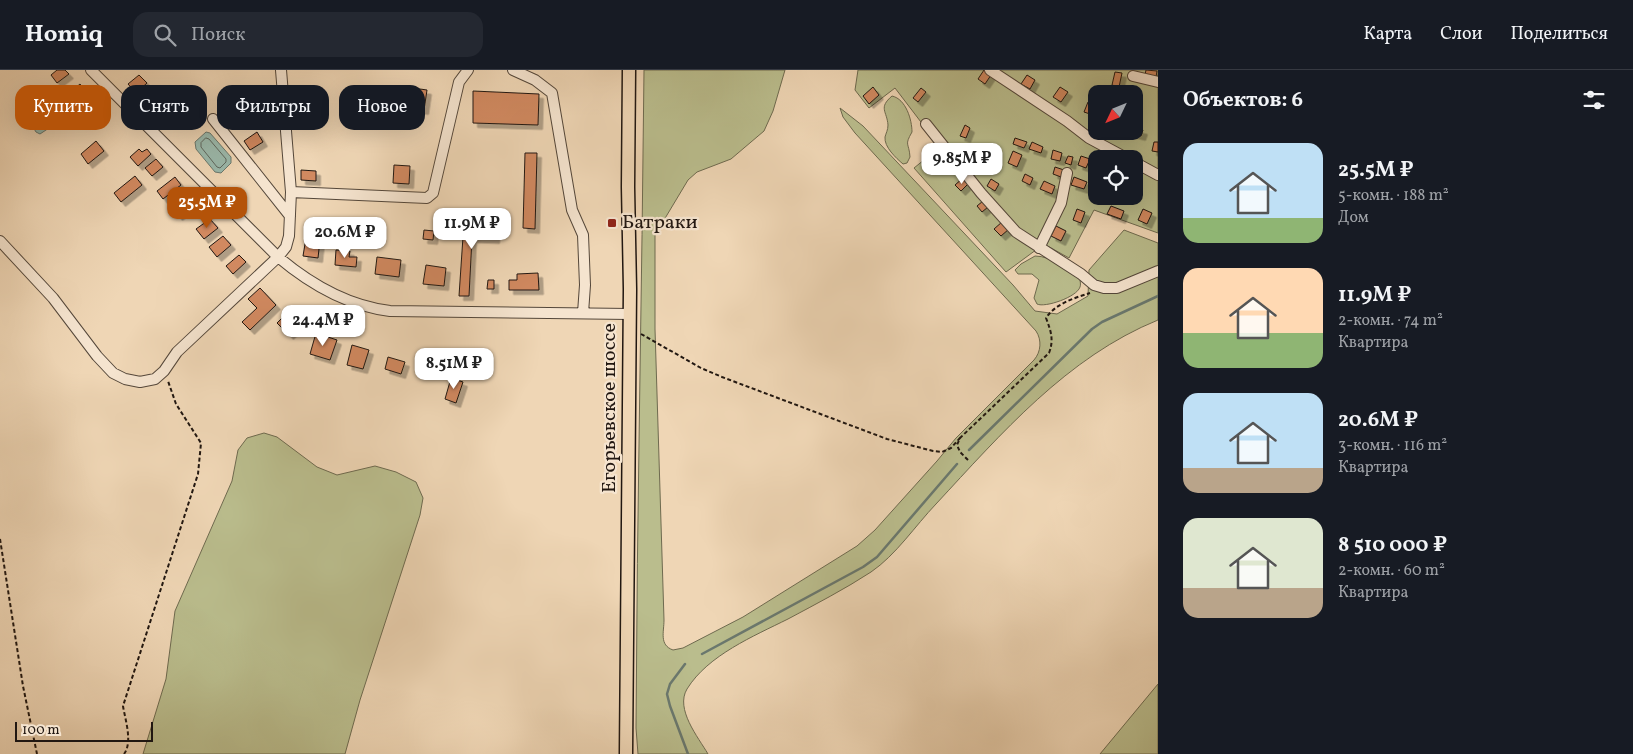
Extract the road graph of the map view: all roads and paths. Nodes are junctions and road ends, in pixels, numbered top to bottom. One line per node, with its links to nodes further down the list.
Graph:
1 (91, 70): 19 (street)
2 (281, 70): 15 (street)
3 (468, 70): 15 (street)
4 (513, 70): 22 (street)
5 (629, 70): 23 (main road, Егорьевское шоссе)
6 (990, 70): 11 (street)
7 (1133, 76): 8 (street)
8 (1158, 82)
9 (213, 119): 16 (street)
10 (926, 124): 18 (street)
11 (1111, 150)
12 (1143, 167): 14 (street)
13 (1067, 174): 18 (street)
14 (1158, 175)
15 (291, 192): 16 (street)
16 (290, 216): 19 (street)
17 (0, 241): 25 (street)
18 (1039, 248): 21 (street)
19 (278, 257): 22 (street); 25 (street)
20 (1158, 271): 21 (street)
21 (1104, 288): 26 (path)
22 (583, 313): 23 (street)
23 (630, 314): 24 (main road, Егорьевское шоссе)
24 (630, 328): 26 (path); 29 (main road, Егорьевское шоссе)
25 (164, 371): 31 (path)
26 (960, 438): 27 (path)
27 (968, 460)
28 (0, 539): 30 (path)
29 (628, 751)
30 (37, 754)
31 (124, 754)

